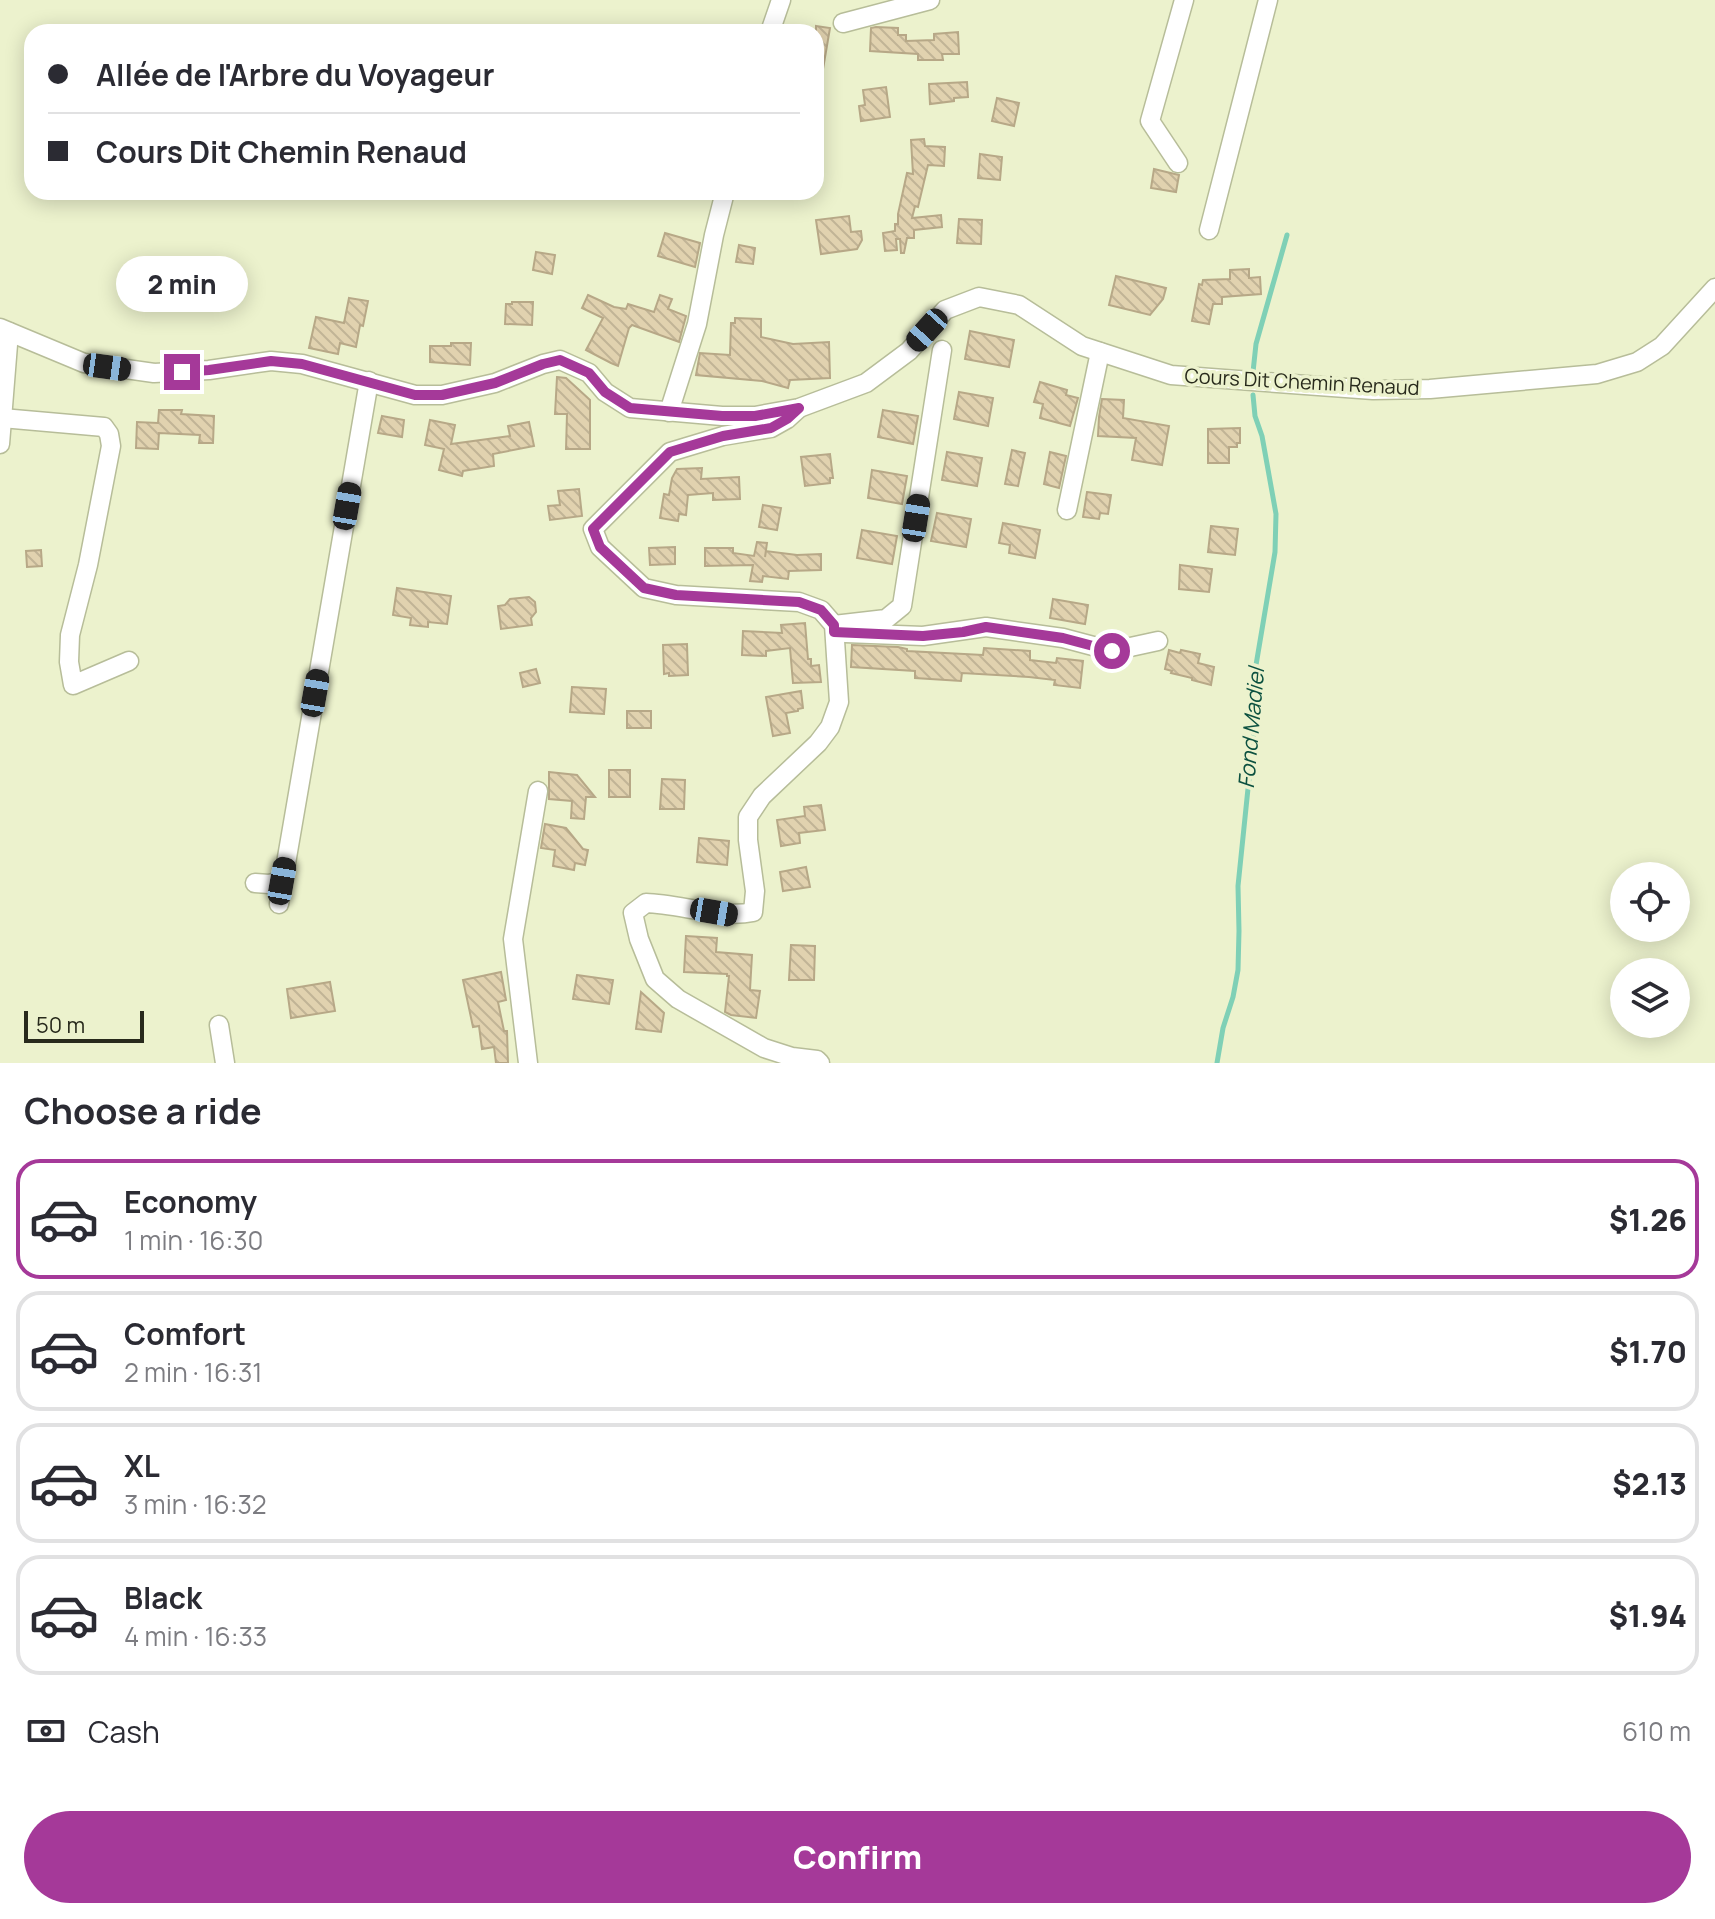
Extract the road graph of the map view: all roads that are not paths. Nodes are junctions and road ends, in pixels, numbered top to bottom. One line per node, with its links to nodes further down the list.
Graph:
1 (781, 0): 6 (street)
2 (930, 0): 5 (street)
3 (1184, 0): 7 (street)
4 (1268, 0): 9 (street)
5 (843, 23)
6 (773, 24)
7 (1178, 163)
8 (723, 200): 16 (street)
9 (1209, 230)
10 (1715, 288): 13 (street, Cours Dit Chemin Renaud)
11 (4, 330): 14 (street, Cours Dit Chemin Renaud); 17 (street)
12 (942, 350): 20 (street)
13 (1100, 352): 15 (street, Cours Dit Chemin Renaud); 19 (street)
14 (369, 381): 16 (street, Cours Dit Chemin Renaud); 24 (street)
15 (799, 408): 16 (street, Cours Dit Chemin Renaud); 20 (street)
16 (669, 412)
17 (2, 418): 18 (street); 22 (street)
18 (0, 444)
19 (1067, 510)
20 (834, 628): 21 (street); 30 (street)
21 (1158, 641)
22 (129, 661)
23 (538, 791): 29 (street)
24 (282, 881): 25 (street); 26 (street)
25 (255, 883)
26 (279, 904)
27 (219, 1025): 28 (street)
28 (225, 1063)
29 (528, 1063)
30 (820, 1063)

